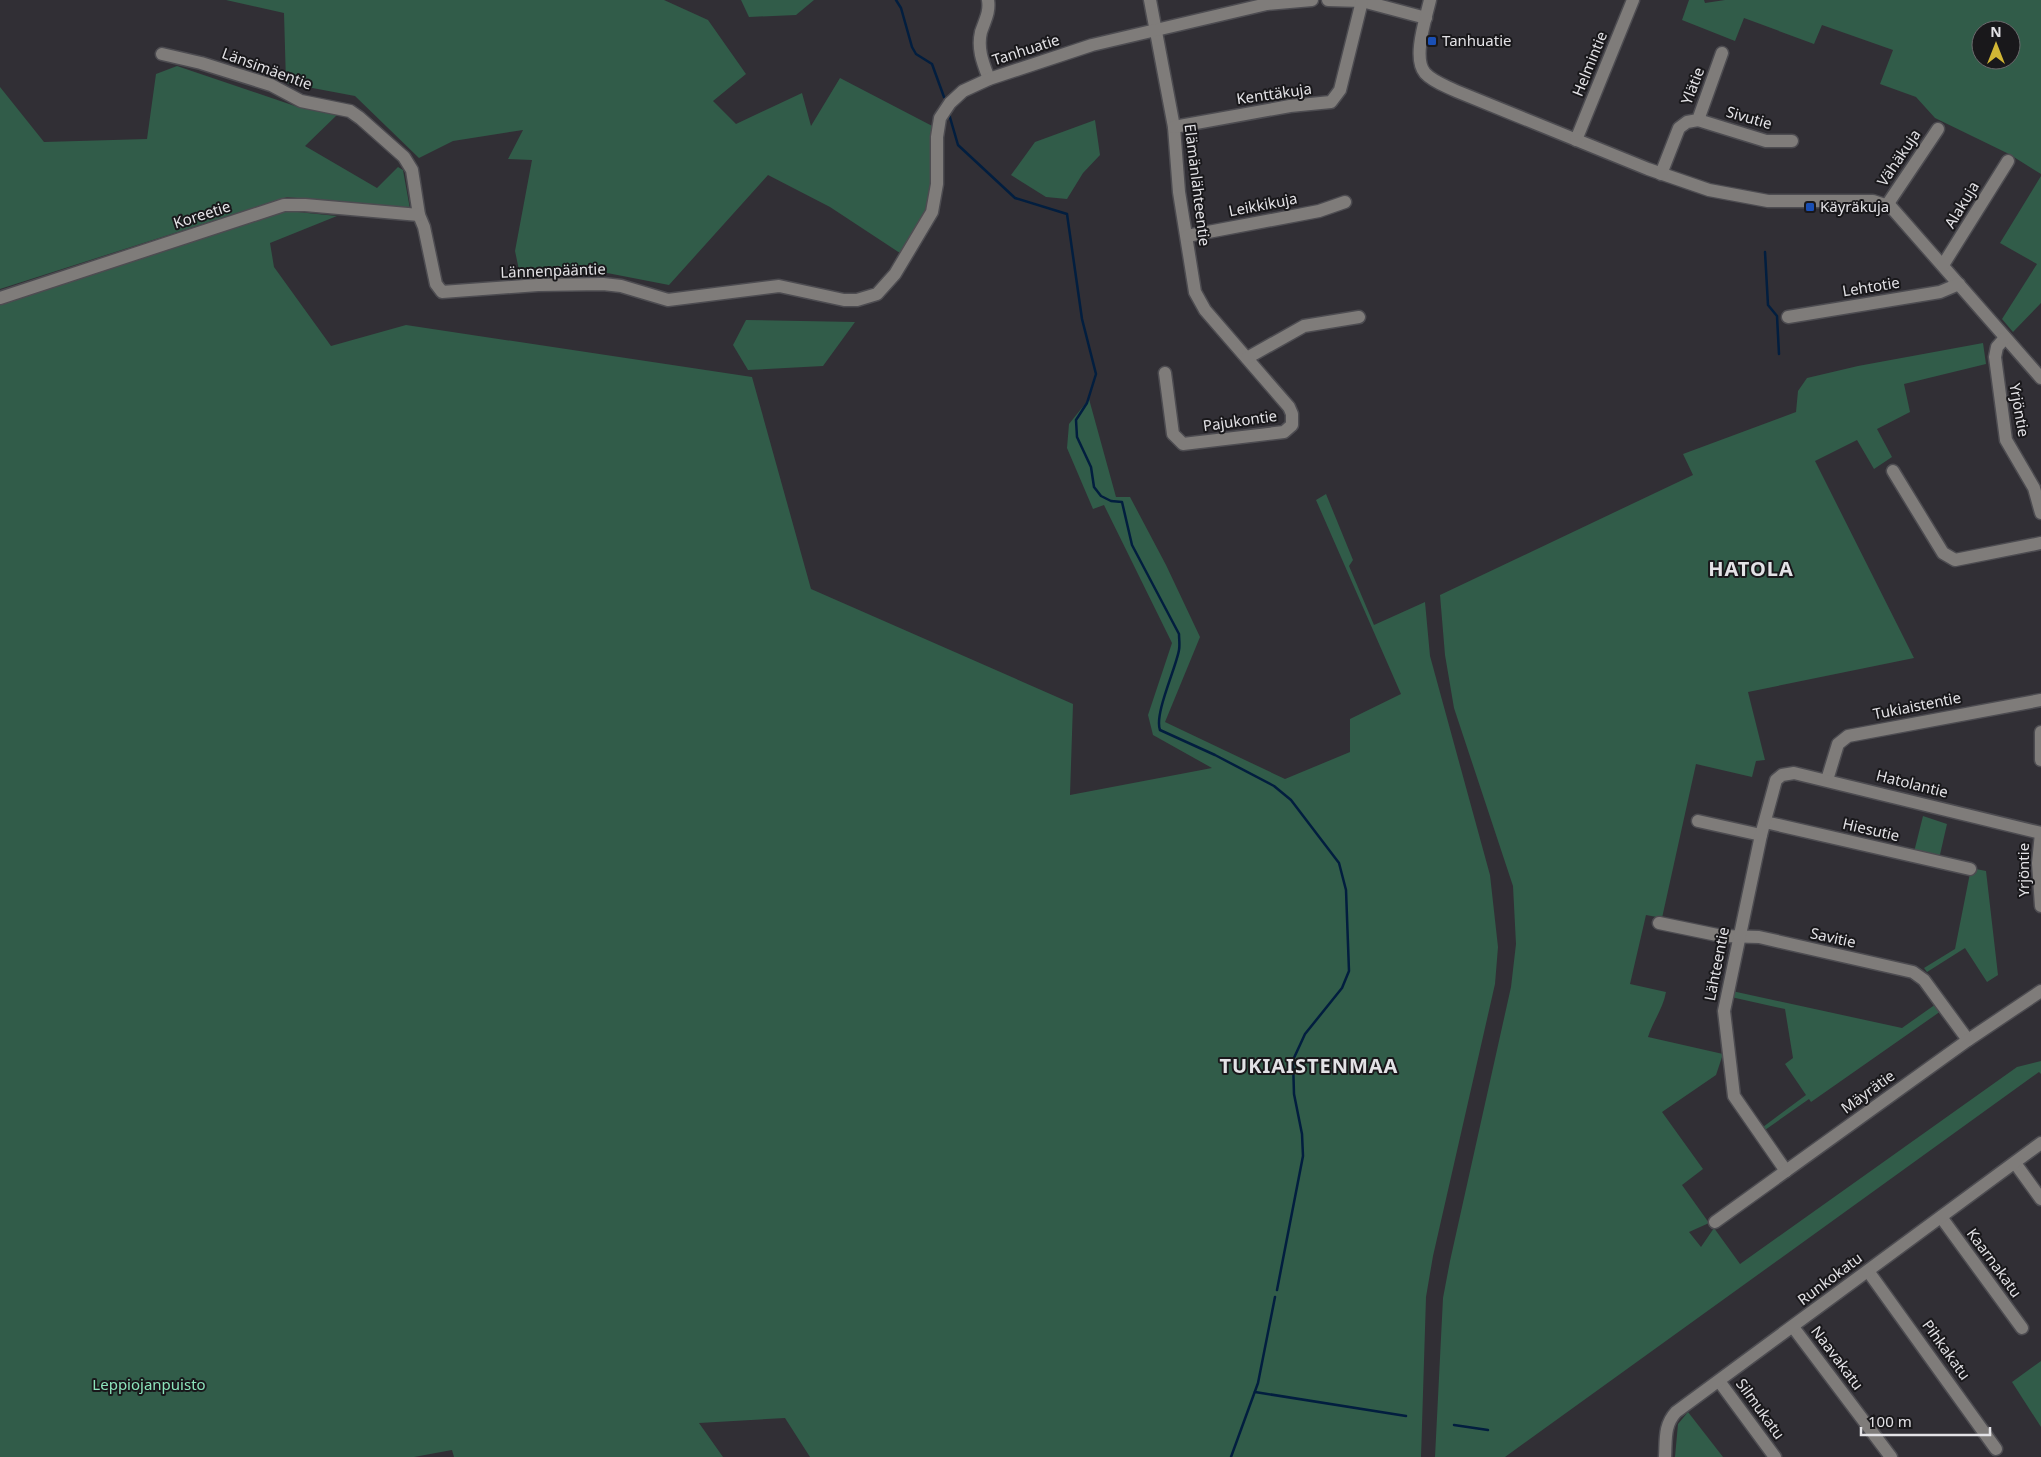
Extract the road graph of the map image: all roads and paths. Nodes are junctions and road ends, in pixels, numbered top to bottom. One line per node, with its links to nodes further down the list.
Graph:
1 (988, 0): 12 (street)
2 (1150, 0): 9 (street, Elämänlähteentie)
3 (1312, 0): 9 (street, Tanhuatie)
4 (1328, 0): 7 (street)
5 (1430, 0): 8 (street)
6 (1633, 0): 17 (street, Helmintie)
7 (1362, 1): 8 (street); 15 (street, Kenttäkuja)
8 (1426, 18): 17 (street)
9 (1156, 32): 12 (street, Tanhuatie); 15 (street, Elämänlähteentie)
10 (1722, 53): 14 (street, Ylätie)
11 (162, 54): 23 (street, Länsimäentie)
12 (989, 79): 13 (street, Tanhuatie)
13 (940, 118): 23 (street, Lännenpääntie)
14 (1698, 120): 18 (street, Sivutie); 20 (street, Ylätie)
15 (1174, 127): 24 (street, Elämänlähteentie)
16 (1938, 129): 22 (street, Vähäkuja)
17 (1576, 140): 20 (street)
18 (1792, 141)
19 (2008, 161): 25 (street, Alakuja)
20 (1661, 174): 22 (street)
21 (1345, 202): 24 (street, Leikkikuja)
22 (1887, 205): 25 (street)
23 (419, 215): 27 (street, Koreetie)
24 (1187, 236): 31 (street, Elämänlähteentie)
25 (1943, 265): 26 (street)
26 (1959, 284): 29 (street, Lehtotie); 30 (street)
27 (0, 298)
28 (1358, 317): 31 (street)
29 (1788, 317)
30 (2005, 338): 33 (street); 35 (street, Yrjöntie)
31 (1247, 358): 32 (street, Pajukontie)
32 (1165, 373)
33 (2041, 378)
34 (1893, 471): 36 (street)
35 (2041, 513)
36 (2041, 543)
37 (2041, 700): 41 (street, Tukiaistentie)
38 (2041, 732): 39 (street)
39 (2041, 760)
40 (1776, 780): 41 (street, Hatolantie); 43 (street, Lähteentie)
41 (1827, 780): 45 (street, Hatolantie)
42 (1698, 821): 44 (street)
43 (1765, 822): 44 (street, Lähteentie); 46 (street, Hiesutie)
44 (1762, 836): 49 (street, Lähteentie)
45 (2041, 837): 47 (street, Yrjöntie)
46 (1970, 869)
47 (2041, 906)
48 (1659, 923): 49 (street, Savitie)
49 (1739, 935): 51 (street, Savitie); 54 (street, Lähteentie)
50 (2041, 992): 51 (street, Mäyrätie)
51 (1968, 1040): 54 (street, Mäyrätie)
52 (2041, 1143): 53 (street, Runkokatu)
53 (2015, 1163): 55 (street); 56 (street, Runkokatu)
54 (1786, 1171): 57 (street, Mäyrätie)
55 (2041, 1199)
56 (1941, 1218): 58 (street, Runkokatu); 60 (street, Kaarnakatu)
57 (1715, 1222)
58 (1868, 1271): 59 (street, Runkokatu); 62 (street, Pihkakatu)
59 (1793, 1327): 61 (street, Runkokatu); 65 (street, Naavakatu)
60 (2022, 1328)
61 (1719, 1381): 63 (street, Runkokatu); 64 (street, Silmukatu)
62 (1996, 1449)
63 (1665, 1457)
64 (1775, 1457)
65 (1891, 1457)

